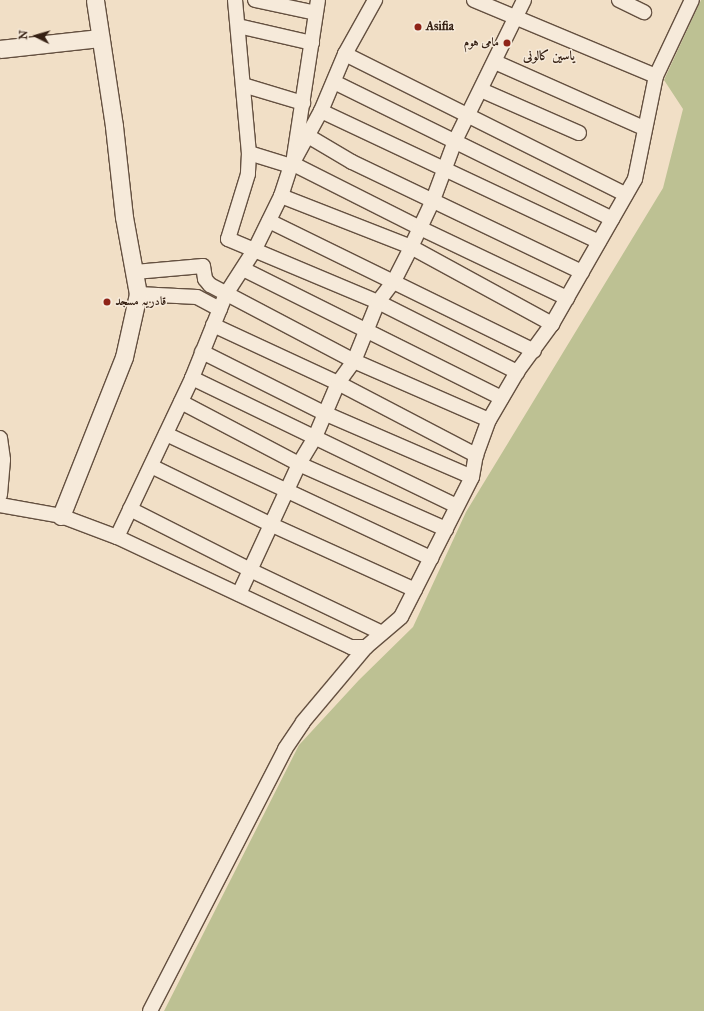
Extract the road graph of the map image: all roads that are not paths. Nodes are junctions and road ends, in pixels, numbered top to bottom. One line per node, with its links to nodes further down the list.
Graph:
1 (96, 0): 13 (street)
2 (235, 0): 12 (street)
3 (254, 0): 9 (street)
4 (375, 0): 16 (street)
5 (474, 0): 11 (street)
6 (524, 0): 11 (street)
7 (619, 0): 10 (street)
8 (692, 0): 18 (street)
9 (317, 7): 14 (street)
10 (644, 12)
11 (516, 19): 17 (street); 18 (street)
12 (238, 26): 14 (street); 20 (street)
13 (100, 38): 15 (street); 42 (street)
14 (312, 43): 22 (street)
15 (0, 49)
16 (346, 54): 19 (street); 24 (street)
17 (495, 62): 21 (street); 25 (street)
18 (656, 76): 25 (street)
19 (334, 82): 23 (street); 28 (street)
20 (243, 85): 22 (street); 29 (street)
21 (481, 90): 24 (street); 26 (street)
22 (303, 103): 30 (street)
23 (321, 111): 27 (street); 31 (street)
24 (469, 116): 28 (street); 32 (street)
25 (644, 128): 32 (street)
26 (579, 133)
27 (308, 136): 30 (street); 34 (street)
28 (456, 141): 31 (street); 35 (street)
29 (249, 153): 30 (street); 40 (street)
30 (292, 165): 33 (street); 37 (street)
31 (444, 169): 34 (street); 38 (street)
32 (626, 195): 35 (street)
33 (282, 196): 36 (street); 39 (street)
34 (433, 200): 37 (street); 43 (street)
35 (612, 219): 38 (street)
36 (269, 221): 40 (street); 44 (street)
37 (420, 228): 39 (street); 47 (street)
38 (599, 242): 43 (street)
39 (411, 247): 44 (street); 50 (street)
40 (255, 249): 41 (street); 48 (street)
41 (243, 269): 46 (street); 52 (street)
42 (135, 272): 45 (street); 46 (street)
43 (582, 272): 47 (street)
44 (394, 281): 48 (street); 53 (street)
45 (138, 294): 49 (street); 75 (street)
46 (226, 294): 49 (street); 55 (street)
47 (567, 298): 50 (street)
48 (378, 302): 52 (street); 56 (street)
49 (220, 309): 51 (street)
50 (552, 324): 53 (street)
51 (213, 325): 54 (street); 58 (street)
52 (367, 330): 55 (street); 59 (street)
53 (534, 351): 56 (street)
54 (202, 352): 57 (street); 61 (street)
55 (354, 361): 58 (street); 62 (street)
56 (517, 372): 59 (street)
57 (192, 378): 60 (street); 64 (street)
58 (338, 383): 61 (street); 66 (street)
59 (502, 398): 62 (street)
60 (181, 402): 63 (street); 67 (street)
61 (324, 412): 64 (street); 69 (street)
62 (489, 420): 66 (street)
63 (166, 434): 68 (street); 70 (street)
64 (315, 437): 67 (street); 73 (street)
65 (0, 438): 71 (street)
66 (476, 455): 69 (street)
67 (299, 464): 70 (street); 77 (street)
68 (151, 466): 74 (street); 76 (street)
69 (472, 477): 73 (street)
70 (287, 491): 76 (street); 79 (street)
71 (0, 495)
72 (0, 505): 75 (street)
73 (457, 506): 77 (street)
74 (130, 509): 78 (street); 80 (street)
75 (61, 516): 78 (street)
76 (272, 525): 80 (street); 81 (street)
77 (446, 528): 79 (street)
78 (117, 537): 82 (street)
79 (431, 558): 81 (street)
80 (250, 570): 82 (street); 83 (street)
81 (415, 590): 83 (street)
82 (239, 594): 84 (street)
83 (382, 633): 84 (street)
84 (366, 647): 85 (street)
85 (150, 1011)

